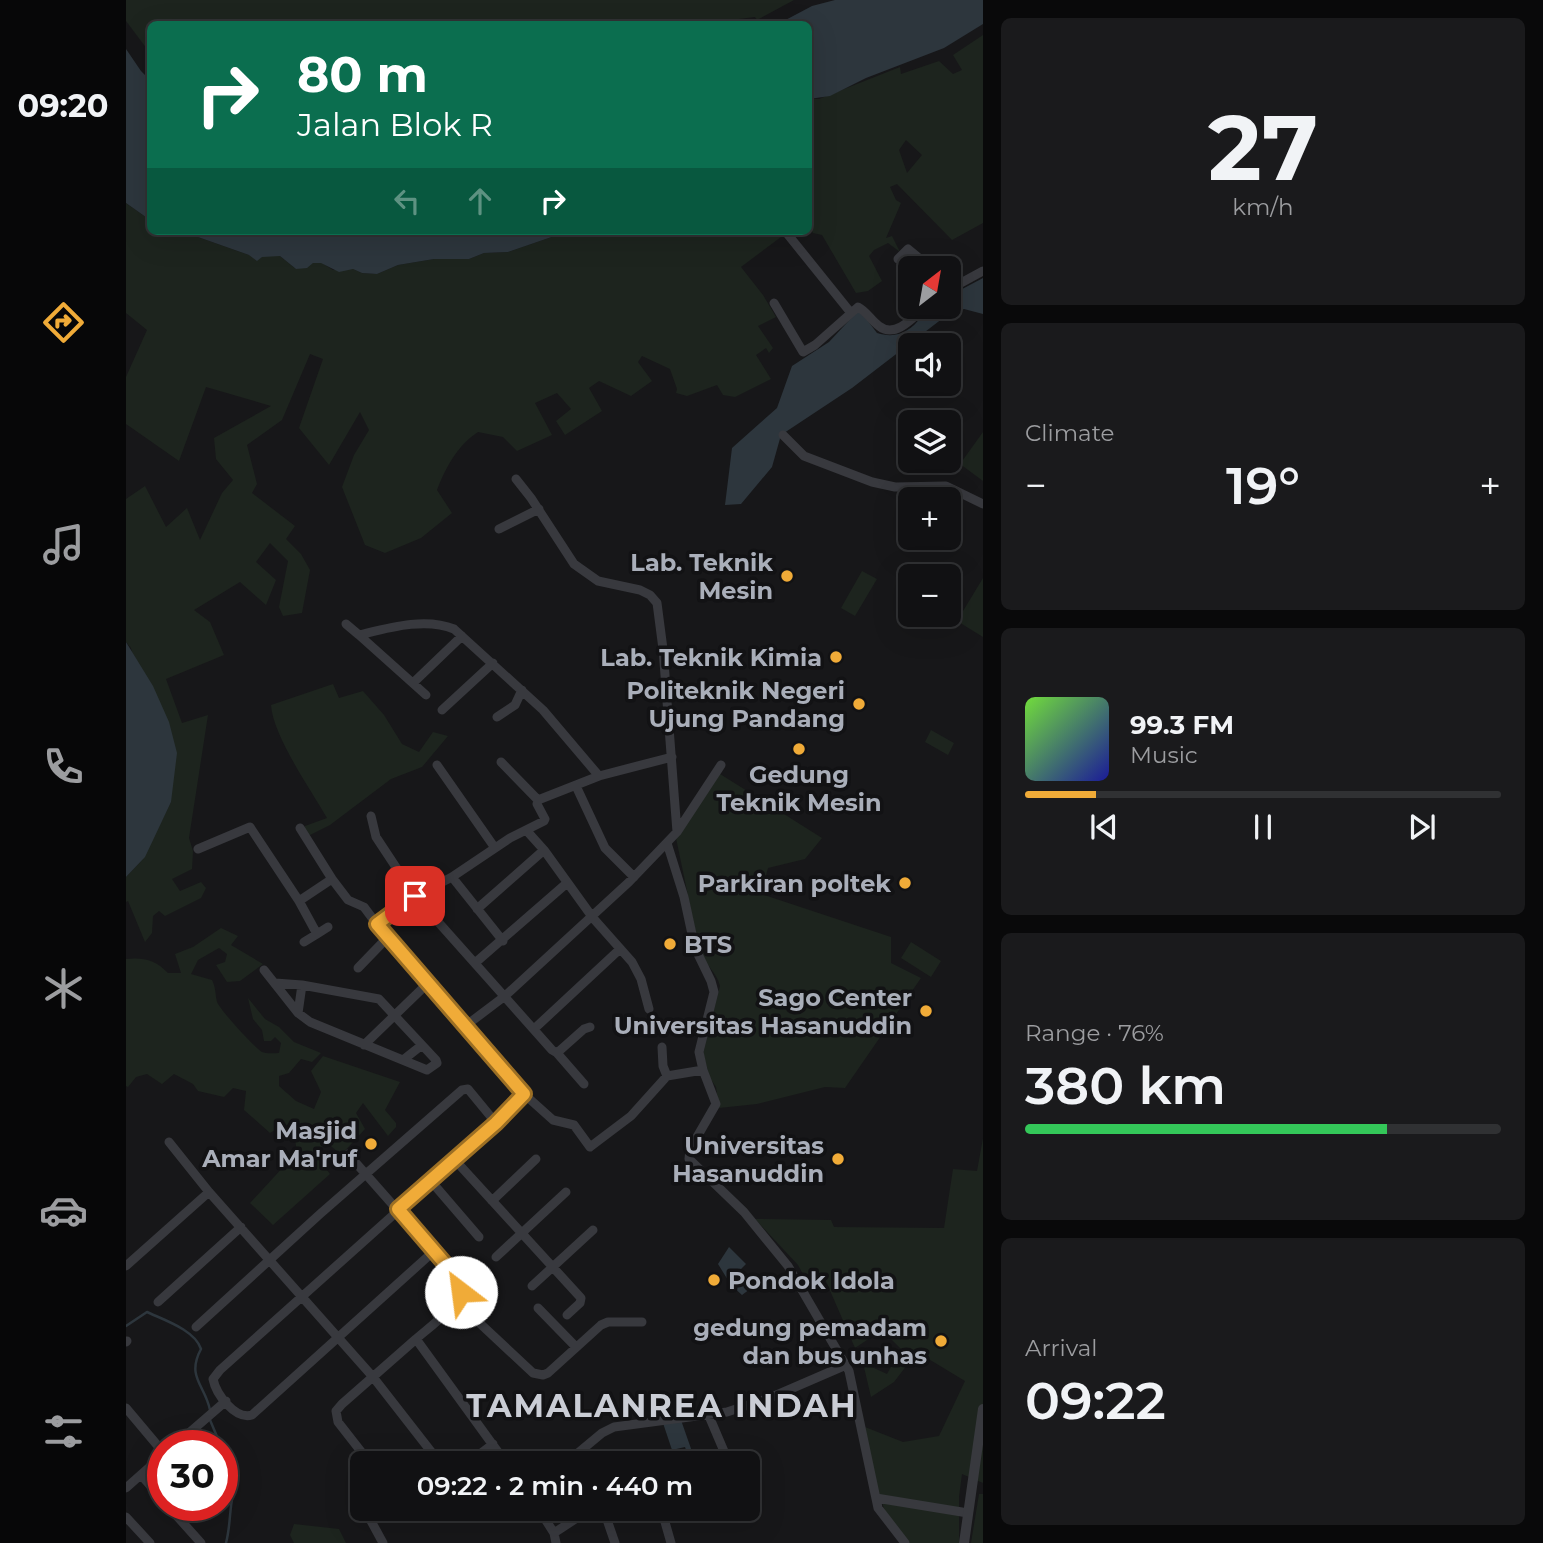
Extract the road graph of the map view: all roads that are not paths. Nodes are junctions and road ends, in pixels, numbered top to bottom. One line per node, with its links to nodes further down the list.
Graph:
1 (788, 235): 7 (street)
2 (901, 256): 3 (street)
3 (916, 256)
4 (983, 271): 5 (street)
5 (961, 282)
6 (774, 303): 7 (street)
7 (850, 313): 8 (street)
8 (911, 319)
9 (783, 435): 11 (street)
10 (516, 479): 12 (street)
11 (983, 504)
12 (539, 509): 13 (street); 23 (street)
13 (499, 529)
14 (346, 624): 15 (street)
15 (359, 635): 16 (street); 18 (street)
16 (462, 636): 17 (street); 18 (street)
17 (493, 663): 19 (street); 21 (street)
18 (413, 683): 20 (street)
19 (522, 690): 22 (street); 27 (street)
20 (426, 695)
21 (442, 710)
22 (496, 717)
23 (672, 757): 27 (street); 33 (street)
24 (502, 762): 29 (street)
25 (438, 765): 35 (street)
26 (721, 765): 33 (street)
27 (599, 776): 28 (street)
28 (576, 786): 29 (street); 39 (street)
29 (538, 800): 32 (street)
30 (371, 816): 42 (street)
31 (300, 828): 40 (street)
32 (526, 830): 35 (street); 37 (street)
33 (677, 832): 34 (street)
34 (667, 843): 39 (street); 73 (street)
35 (495, 848): 38 (street)
36 (198, 849): 43 (street)
37 (544, 850): 41 (street); 44 (street)
38 (452, 877): 42 (street); 44 (street)
39 (634, 877): 45 (street)
40 (332, 879): 43 (street); 46 (street)
41 (567, 883): 45 (street); 50 (street)
42 (415, 896): 46 (street); 53 (street)
43 (299, 901): 48 (street)
44 (477, 909): 50 (street)
45 (593, 918): 52 (street); 59 (street)
46 (377, 924): 49 (street)
47 (328, 928): 48 (street)
48 (317, 934): 51 (street)
49 (387, 938): 54 (street); 57 (street)
50 (503, 941): 53 (street)
51 (304, 942)
52 (620, 948): 60 (street); 65 (street)
53 (475, 963): 59 (street)
54 (358, 968)
55 (264, 970): 56 (street)
56 (275, 983): 58 (street); 61 (street)
57 (427, 984): 62 (street); 63 (street)
58 (302, 985): 61 (street); 62 (street)
59 (505, 996): 63 (street); 65 (street)
60 (649, 1009)
61 (298, 1013): 66 (street)
62 (396, 1015): 67 (street); 69 (street)
63 (464, 1027): 76 (street)
64 (590, 1027): 71 (street)
65 (534, 1029): 71 (street)
66 (341, 1035): 67 (street); 68 (street)
67 (372, 1037): 68 (street)
68 (364, 1045): 72 (street)
69 (422, 1045): 72 (street); 72 (street)
70 (662, 1047): 74 (street)
71 (557, 1053): 75 (street)
72 (402, 1060)
73 (703, 1070): 74 (street); 108 (street)
74 (667, 1076): 76 (street)
75 (584, 1084)
76 (524, 1094): 77 (street)
77 (496, 1123): 80 (street); 82 (street)
78 (169, 1142): 84 (street)
79 (348, 1154): 82 (street)
80 (454, 1159): 83 (street); 86 (street)
81 (536, 1159): 86 (street)
82 (366, 1173): 87 (street); 94 (street)
83 (430, 1180): 87 (street); 91 (street)
84 (209, 1192): 88 (street); 95 (street)
85 (566, 1192): 90 (street)
86 (492, 1201): 90 (street)
87 (398, 1209): 92 (street); 98 (street)
88 (241, 1227): 94 (street); 99 (street)
89 (593, 1230): 96 (street)
90 (522, 1234): 93 (street); 96 (street)
91 (479, 1237)
92 (434, 1251): 100 (street); 105 (street)
93 (496, 1257)
94 (270, 1260): 98 (street); 104 (street)
95 (126, 1266)
96 (552, 1268): 97 (street); 102 (street)
97 (532, 1286)
98 (303, 1295): 105 (street); 110 (street)
99 (158, 1302)
100 (457, 1302): 106 (street); 107 (street)
101 (538, 1308): 107 (street)
102 (567, 1315)
103 (642, 1322): 107 (street)
104 (196, 1327)
105 (338, 1337): 109 (street); 110 (street)
106 (416, 1339): 109 (street); 116 (street)
107 (576, 1347)
108 (846, 1365): 113 (street); 127 (street)
109 (373, 1377): 117 (street); 118 (street)
110 (226, 1401): 114 (street)
111 (983, 1409): 128 (street)
112 (128, 1414): 115 (street)
113 (709, 1416): 121 (street); 122 (street)
114 (192, 1430)
115 (147, 1436)
116 (493, 1444): 119 (street); 120 (street)
117 (361, 1451)
118 (431, 1451)
119 (484, 1451)
120 (498, 1451)
121 (580, 1451)
122 (724, 1451)
123 (147, 1469): 124 (street)
124 (141, 1475): 125 (street); 126 (street)
125 (147, 1482)
126 (126, 1488)
127 (880, 1499): 128 (street); 142 (street)
128 (968, 1513): 143 (street)
129 (126, 1517): 137 (street)
130 (181, 1521): 138 (street)
131 (371, 1521): 139 (street)
132 (545, 1521): 136 (street)
133 (576, 1521): 136 (street)
134 (607, 1521): 140 (street)
135 (665, 1521): 141 (street)
136 (555, 1538)
137 (150, 1543)
138 (201, 1543)
139 (383, 1543)
140 (615, 1543)
141 (671, 1543)
142 (905, 1543)
143 (964, 1543)

